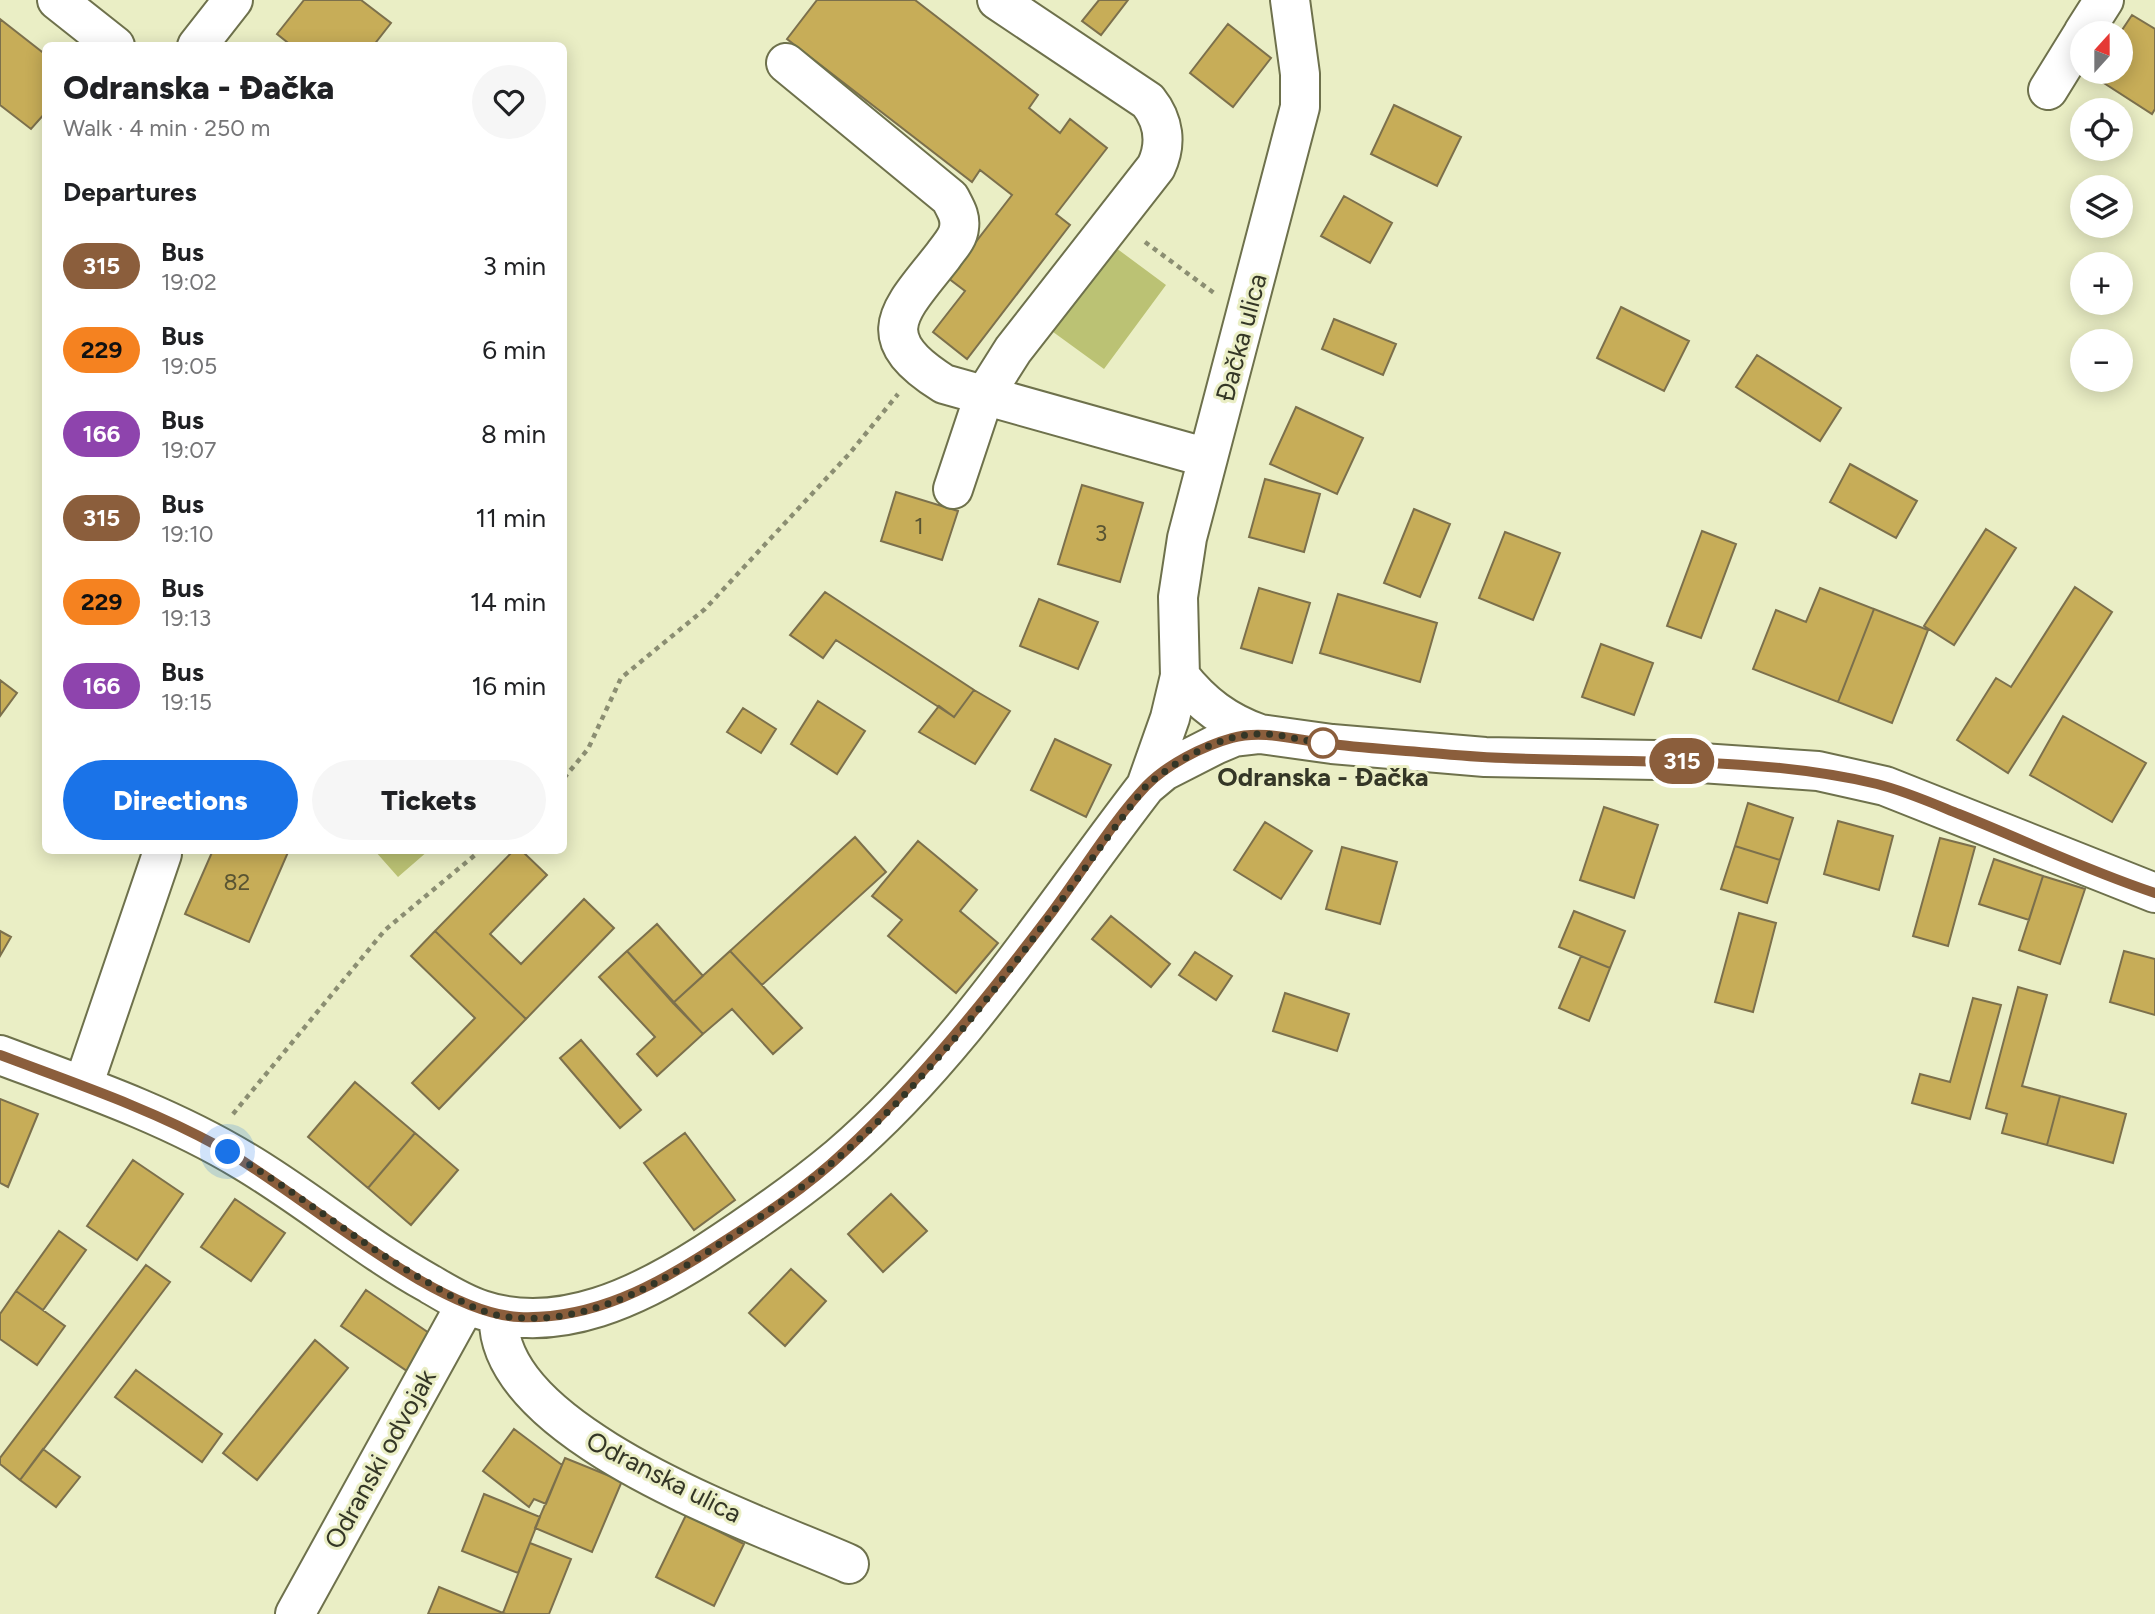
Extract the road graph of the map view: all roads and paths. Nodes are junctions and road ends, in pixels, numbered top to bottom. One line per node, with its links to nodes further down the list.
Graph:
1 (57, 0): 7 (street)
2 (233, 0): 8 (street)
3 (997, 0): 12 (street)
4 (1290, 0): 16 (street, Đačka ulica)
5 (2104, 0): 6 (street)
6 (2091, 21)
7 (110, 42)
8 (200, 42)
9 (2070, 55): 11 (street)
10 (786, 63): 14 (street)
11 (2048, 90)
12 (1115, 219): 13 (path); 15 (street)
13 (1222, 298)
14 (920, 368): 15 (street); 20 (path)
15 (984, 396): 16 (street); 17 (street)
16 (1208, 458): 18 (street, Đačka ulica)
17 (953, 489)
18 (1180, 676): 19 (street); 21 (street, Đačka ulica)
19 (1260, 734): 21 (street); 24 (street)
20 (567, 774)
21 (1146, 786): 28 (street)
22 (162, 854): 26 (street)
23 (476, 854): 27 (path)
24 (2155, 893)
25 (0, 1055): 26 (street)
26 (83, 1086): 27 (street)
27 (210, 1141): 28 (street)
28 (482, 1310): 29 (street, Odranska ulica); 30 (street, Odranski odvojak)
29 (849, 1564)
30 (295, 1614)

